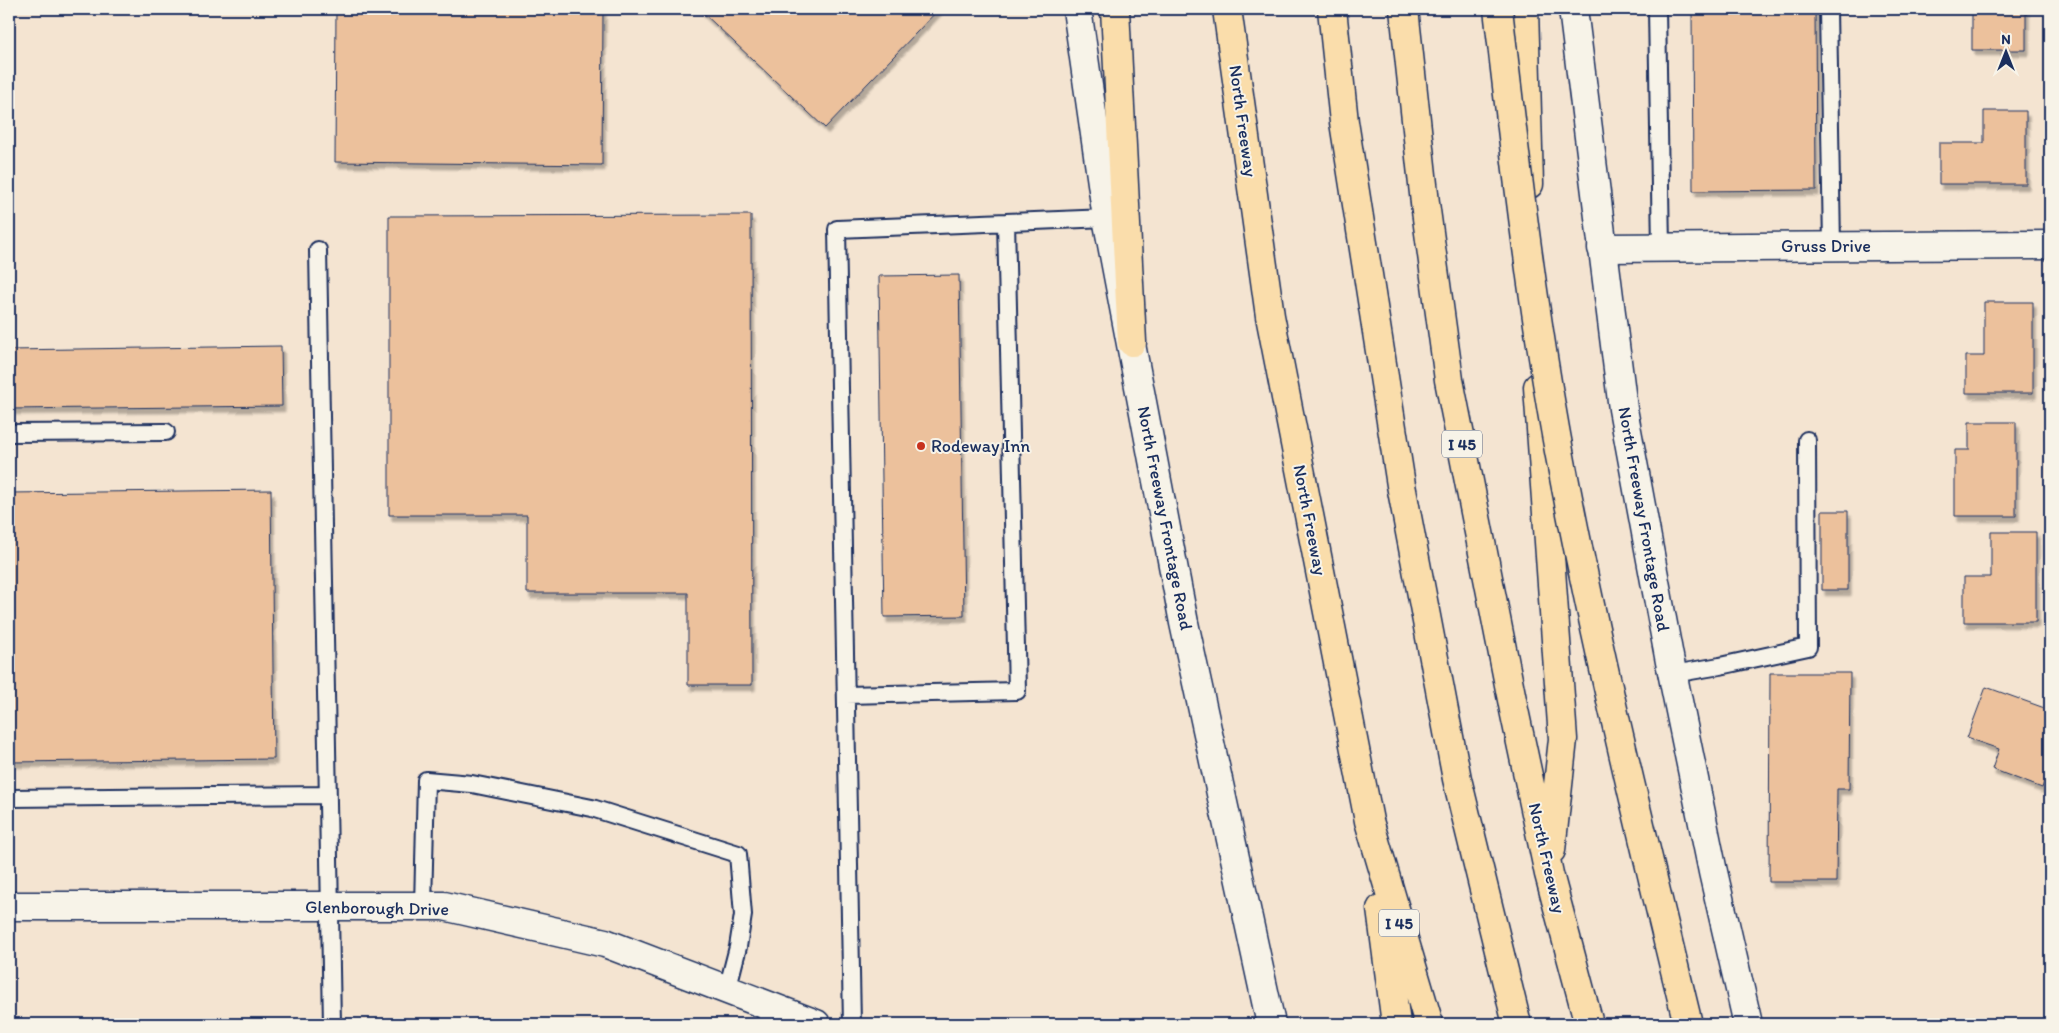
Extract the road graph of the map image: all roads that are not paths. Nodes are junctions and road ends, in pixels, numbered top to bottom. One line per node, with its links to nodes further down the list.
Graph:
1 (1078, 9): 11 (main road, North Freeway Frontage Road)
2 (1115, 9): 18 (highway)
3 (1227, 9): 26 (highway, North Freeway / I 45)
4 (1332, 9): 39 (highway)
5 (1404, 9): 27 (highway, North Freeway / I 45)
6 (1498, 9): 41 (highway, bridge)
7 (1524, 9): 27 (highway)
8 (1574, 9): 15 (main road, North Freeway Frontage Road)
9 (1657, 9): 16 (lane)
10 (1828, 9): 14 (lane)
11 (1107, 218): 12 (lane); 18 (main road, North Freeway Frontage Road)
12 (1006, 222): 23 (lane); 23 (lane)
13 (2050, 245): 14 (main road, Gruss Drive)
14 (1832, 246): 16 (main road, Gruss Drive)
15 (1602, 248): 16 (main road, Gruss Drive); 22 (main road, North Freeway Frontage Road)
16 (1661, 248)
17 (318, 250): 24 (lane)
18 (1132, 342): 36 (main road, North Freeway Frontage Road)
19 (166, 432): 20 (lane)
20 (9, 433)
21 (1807, 440): 22 (lane)
22 (1673, 674): 42 (main road, North Freeway Frontage Road)
23 (846, 696): 35 (lane)
24 (327, 794): 25 (lane); 29 (lane)
25 (9, 798)
26 (1368, 821): 37 (highway); 38 (highway, North Freeway / I 45)
27 (1549, 874): 40 (highway, North Freeway / I 45)
28 (9, 906): 29 (main road, Glenborough Drive)
29 (329, 906): 30 (main road, Glenborough Drive); 33 (lane)
30 (423, 906): 31 (main road, Glenborough Drive); 31 (lane)
31 (727, 990): 32 (main road, Glenborough Drive)
32 (768, 1016): 34 (main road, Glenborough Drive)
33 (332, 1024)
34 (816, 1024)
35 (852, 1024)
36 (1271, 1024)
37 (1396, 1024)
38 (1429, 1024)
39 (1517, 1024)
40 (1589, 1024)
41 (1688, 1024)
42 (1748, 1024)

